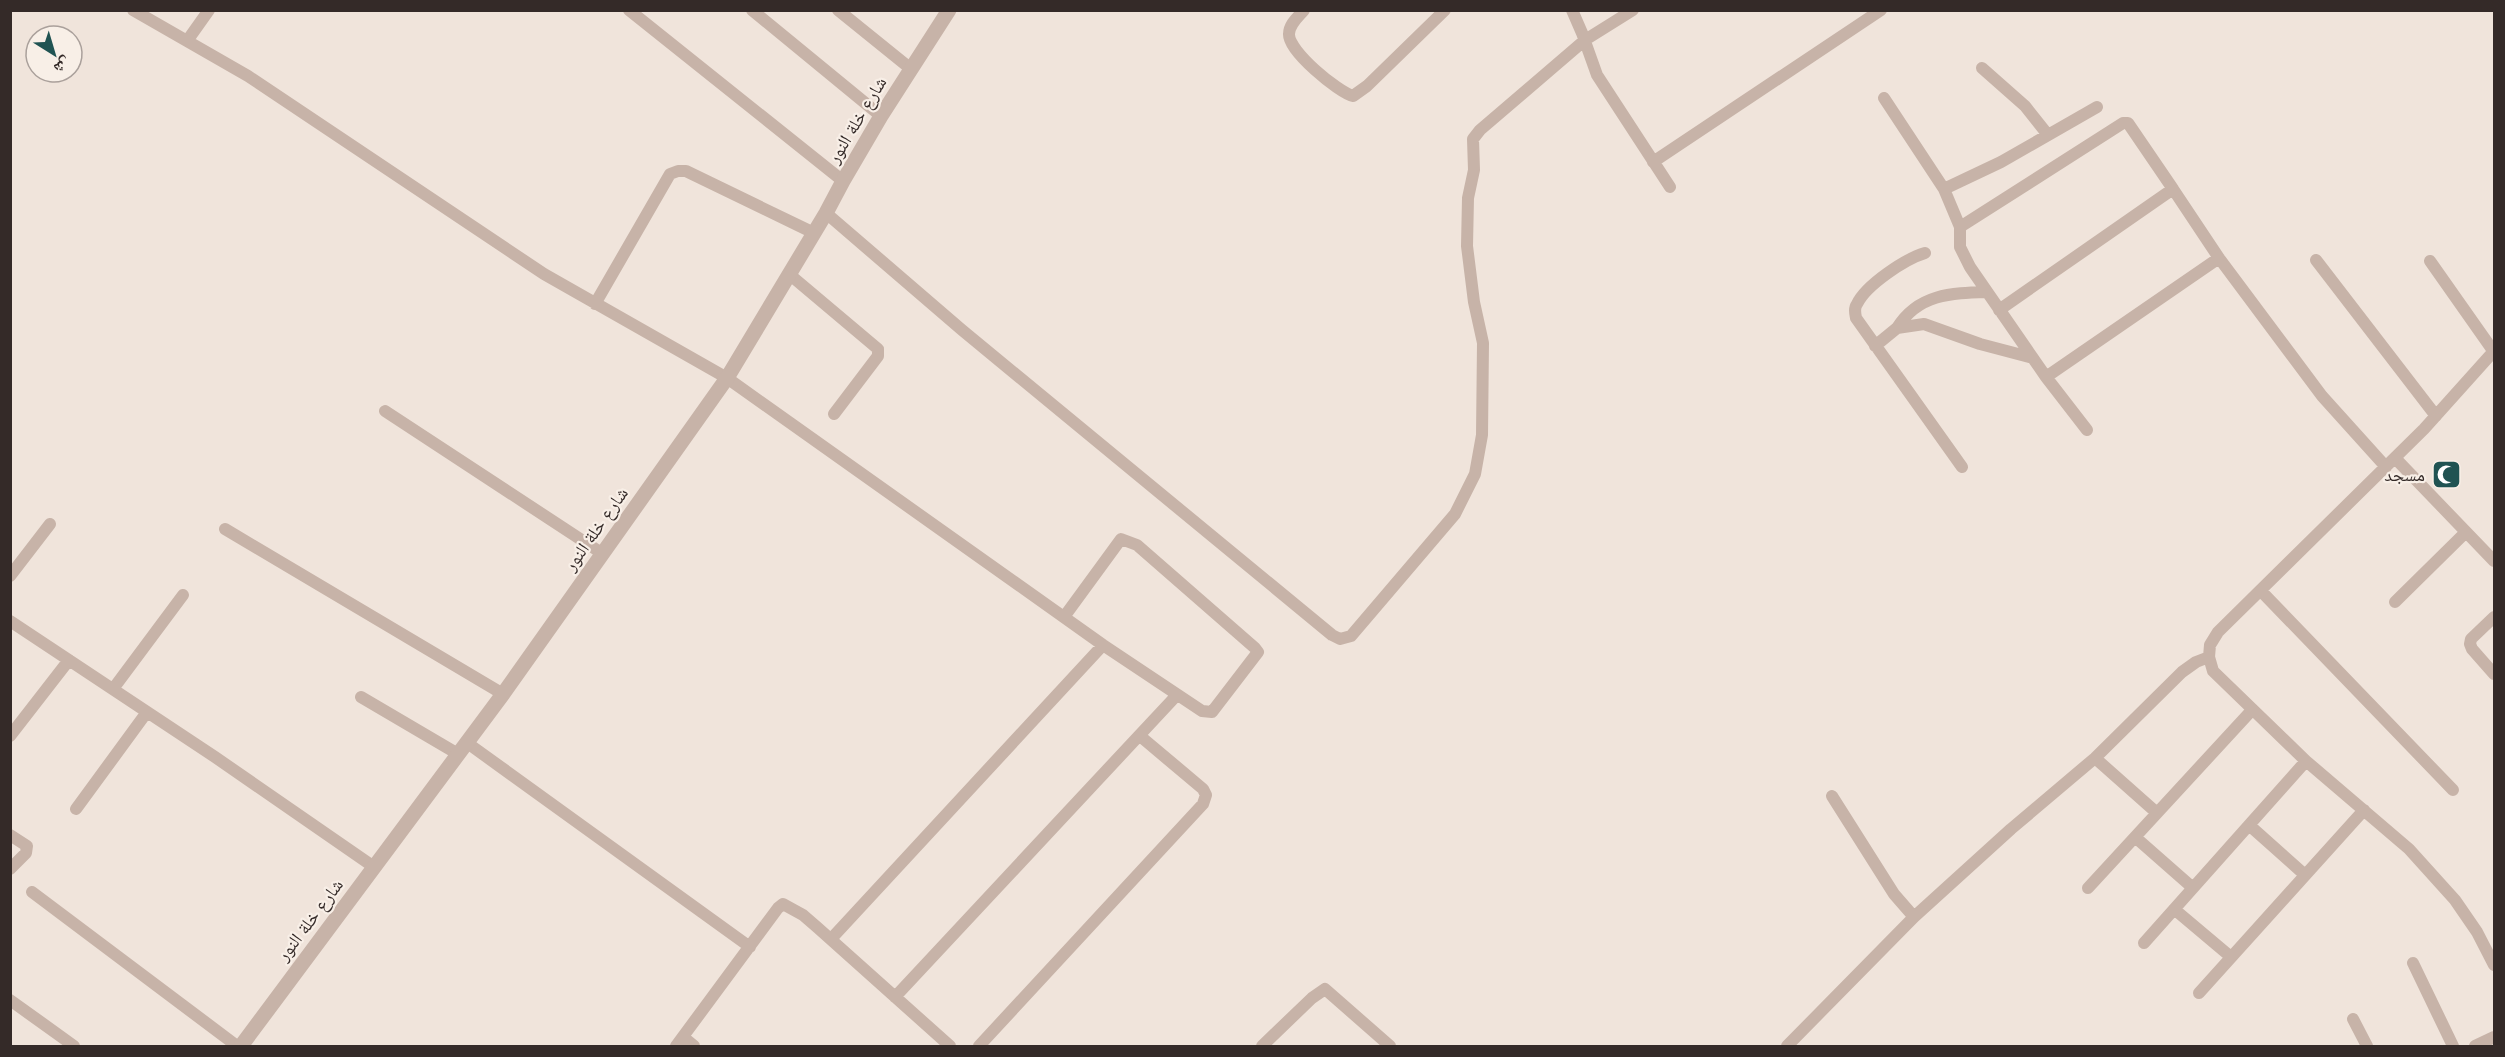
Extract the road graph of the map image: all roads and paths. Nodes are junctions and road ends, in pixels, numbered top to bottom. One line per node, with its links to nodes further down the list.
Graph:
1 (133, 10): 13 (street)
2 (209, 10): 13 (street)
3 (629, 10): 21 (street)
4 (752, 10): 18 (street)
5 (838, 10): 15 (street)
6 (949, 10): 15 (street, شارع خلة النور)
7 (1304, 10): 8 (street)
8 (1444, 10)
9 (1572, 10): 12 (street)
10 (1633, 10): 12 (street)
11 (1881, 10): 20 (street)
12 (1585, 40): 20 (street); 25 (street)
13 (187, 41): 34 (street)
14 (1982, 68): 19 (street)
15 (911, 69): 18 (street, شارع خلة النور)
16 (1884, 98): 23 (street)
17 (2097, 108): 19 (street)
18 (881, 116): 21 (street, شارع خلة النور)
19 (2048, 135): 23 (street)
20 (1653, 162): 22 (street)
21 (843, 181): 25 (street, شارع خلة النور)
22 (1670, 187)
23 (1944, 189): 26 (street)
24 (2173, 189): 26 (street); 29 (street); 35 (street)
25 (826, 213): 27 (street, شارع خلة النور)
26 (1960, 227): 33 (street)
27 (814, 233): 32 (street, شارع خلة النور); 34 (street)
28 (1925, 254): 37 (street)
29 (2219, 258): 40 (street); 46 (street)
30 (2316, 260): 44 (street)
31 (2430, 261): 38 (street)
32 (789, 274): 41 (street, شارع خلة النور); 43 (street)
33 (1987, 292): 35 (street); 36 (street)
34 (595, 304): 41 (street)
35 (1999, 310): 39 (street)
36 (1897, 328): 37 (street); 39 (street)
37 (1875, 346): 47 (street)
38 (2494, 351): 44 (street)
39 (2033, 358): 40 (street)
40 (2046, 376): 45 (street)
41 (727, 378): 51 (street, شارع خلة النور); 57 (street)
42 (385, 411): 51 (street)
43 (834, 414)
44 (2436, 416): 46 (street)
45 (2087, 430)
46 (2391, 462): 50 (street); 54 (street)
47 (1962, 466)
48 (50, 524): 53 (street)
49 (225, 529): 65 (street)
50 (2466, 532): 52 (street); 56 (street)
51 (603, 554): 65 (street, شارع خلة النور)
52 (2494, 561)
53 (10, 576)
54 (2261, 591): 61 (street); 75 (street)
55 (183, 595): 64 (street)
56 (2395, 602)
57 (1064, 617): 60 (street); 66 (street)
58 (2494, 617): 63 (street)
59 (10, 621): 62 (street)
60 (1102, 645): 66 (street); 91 (street)
61 (2209, 657): 68 (street); 73 (street)
62 (69, 660): 64 (street); 70 (street)
63 (2494, 674)
64 (113, 689): 69 (street)
65 (503, 694): 72 (street, شارع خلة النور)
66 (1176, 696): 71 (street)
67 (361, 697): 72 (street)
68 (2252, 710): 74 (street); 79 (street)
69 (147, 712): 77 (street); 83 (street)
70 (10, 736)
71 (1140, 736): 98 (street); 109 (street)
72 (462, 748): 83 (street, شارع خلة النور); 93 (street)
73 (2095, 758): 79 (street); 90 (street)
74 (2307, 761): 78 (street); 80 (street)
75 (2453, 789)
76 (1832, 796): 90 (street)
77 (76, 809)
78 (2364, 810): 85 (street); 96 (street)
79 (2157, 813): 82 (street)
80 (2249, 825): 85 (street); 87 (street)
81 (10, 834): 84 (street)
82 (2135, 837): 86 (street); 87 (street)
83 (375, 867): 106 (street, شارع خلة النور)
84 (10, 868)
85 (2304, 875): 94 (street)
86 (2088, 888)
87 (2193, 888): 89 (street)
88 (32, 892): 106 (street)
89 (2174, 909): 92 (street); 94 (street)
90 (1914, 917): 103 (street)
91 (831, 939): 93 (street); 98 (street)
92 (2144, 943)
93 (750, 947): 102 (street)
94 (2230, 957): 97 (street)
95 (2413, 963): 112 (street)
96 (2494, 964)
97 (2199, 993)
98 (895, 997): 108 (street)
99 (10, 1000): 105 (street)
100 (2353, 1019): 111 (street)
101 (2494, 1037): 113 (street)
102 (680, 1042): 107 (street)
103 (1794, 1044)
104 (1388, 1046): 110 (street)
105 (74, 1047)
106 (239, 1047)
107 (694, 1047)
108 (950, 1047)
109 (979, 1047)
110 (1262, 1047)
111 (2367, 1047)
112 (2453, 1047)
113 (2475, 1047)

